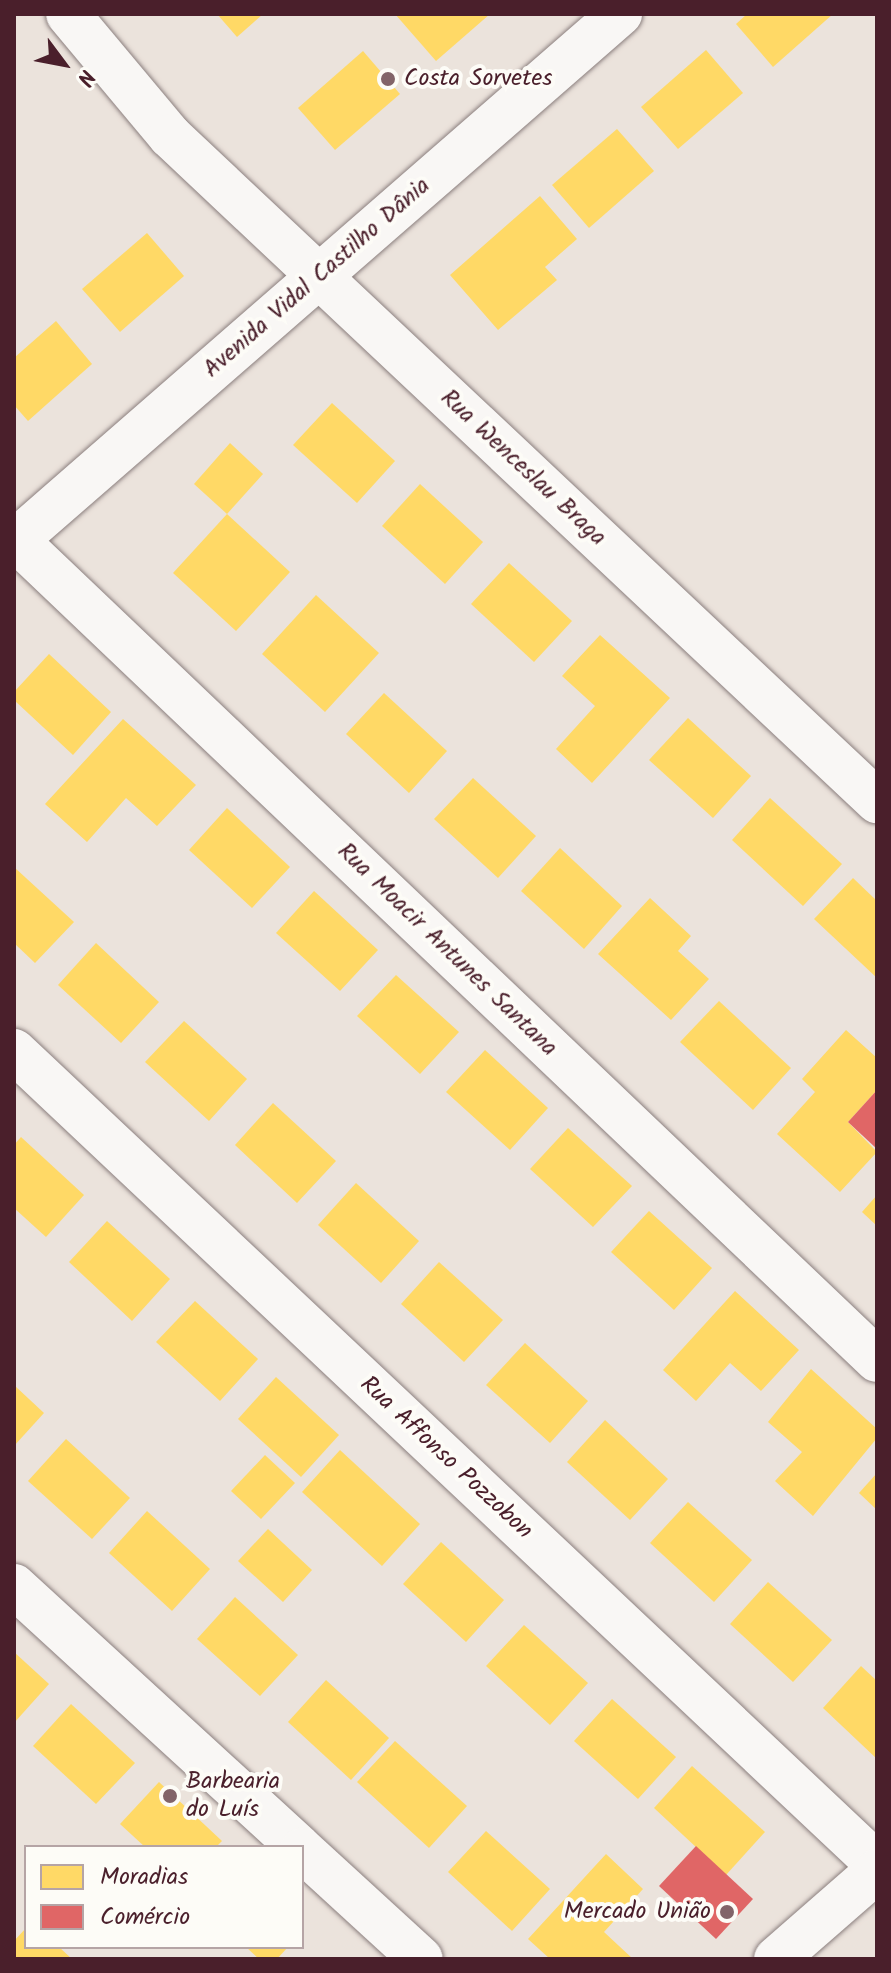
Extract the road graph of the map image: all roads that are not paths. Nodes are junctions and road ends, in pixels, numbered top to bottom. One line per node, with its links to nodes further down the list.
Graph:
1 (68, 14): 3 (street, Rua Wenceslau Braga)
2 (620, 14): 3 (street, Avenida Vidal Castilho Dânia)
3 (319, 276): 4 (street, Avenida Vidal Castilho Dânia); 5 (street, Rua Wenceslau Braga)
4 (15, 541): 7 (street, Rua Moacir Antunes Santana)
5 (877, 801)
6 (14, 1051): 11 (street, Rua Affonso Pozzobon)
7 (877, 1360)
8 (14, 1586): 9 (street)
9 (297, 1845)
10 (304, 1852): 13 (street)
11 (877, 1864)
12 (877, 1871): 14 (street)
13 (421, 1959)
14 (776, 1959)

